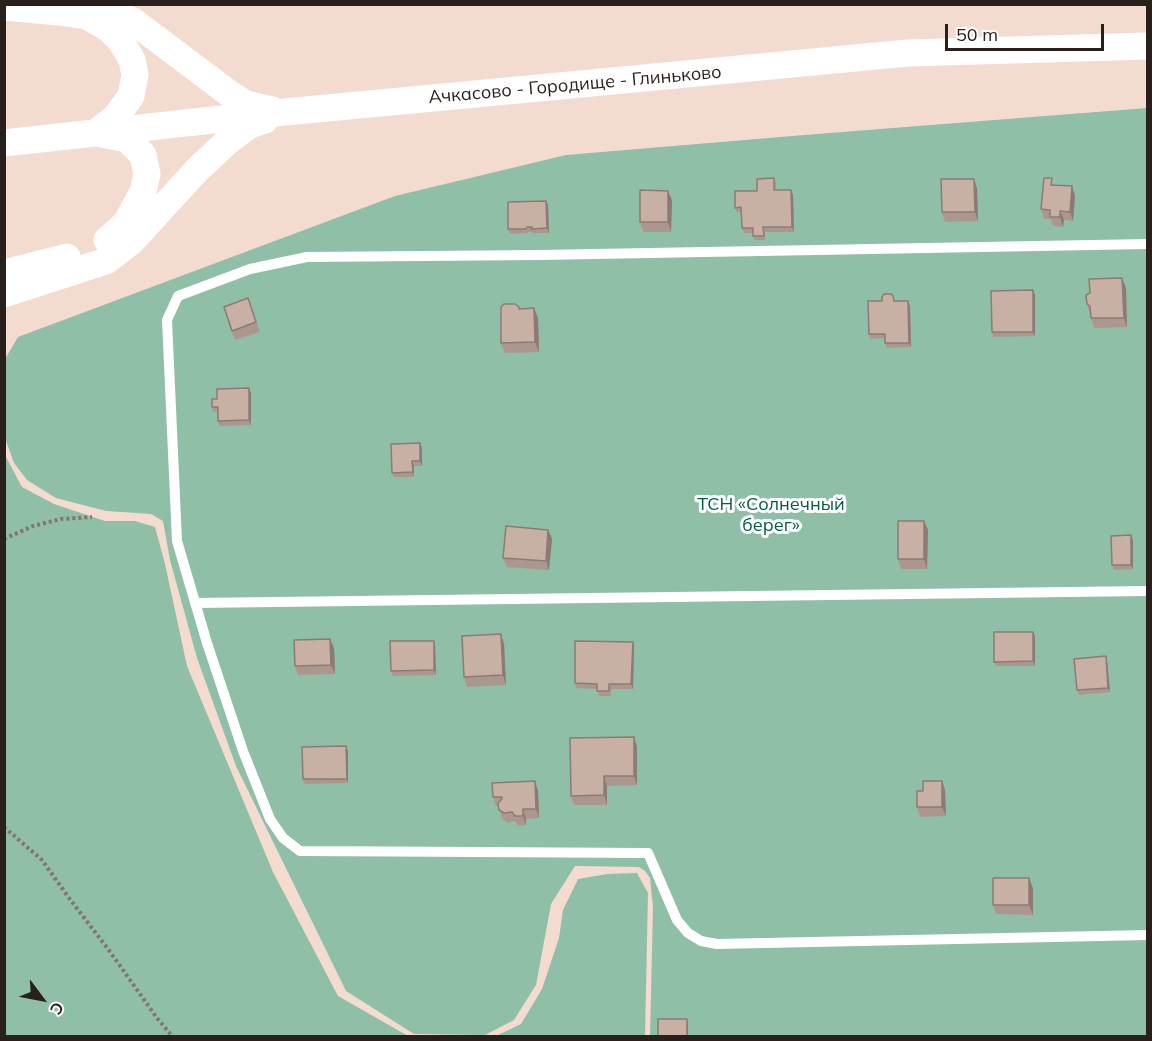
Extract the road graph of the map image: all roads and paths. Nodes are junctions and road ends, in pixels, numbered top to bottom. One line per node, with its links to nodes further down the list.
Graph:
1 (93, 4): 4 (street)
2 (4, 7): 5 (street)
3 (1148, 46): 4 (street, Ачкасово - Городище - Глиньково)
4 (285, 112): 5 (street, Ачкасово - Городище - Глиньково); 9 (street)
5 (95, 133): 6 (street, Ачкасово - Городище - Глиньково); 8 (street)
6 (4, 143)
7 (1148, 244): 13 (lane)
8 (4, 273)
9 (4, 294)
10 (92, 516): 11 (path)
11 (4, 539)
12 (1148, 591): 13 (lane)
13 (195, 603): 15 (lane)
14 (4, 827): 16 (path)
15 (1148, 935)
16 (172, 1036)

